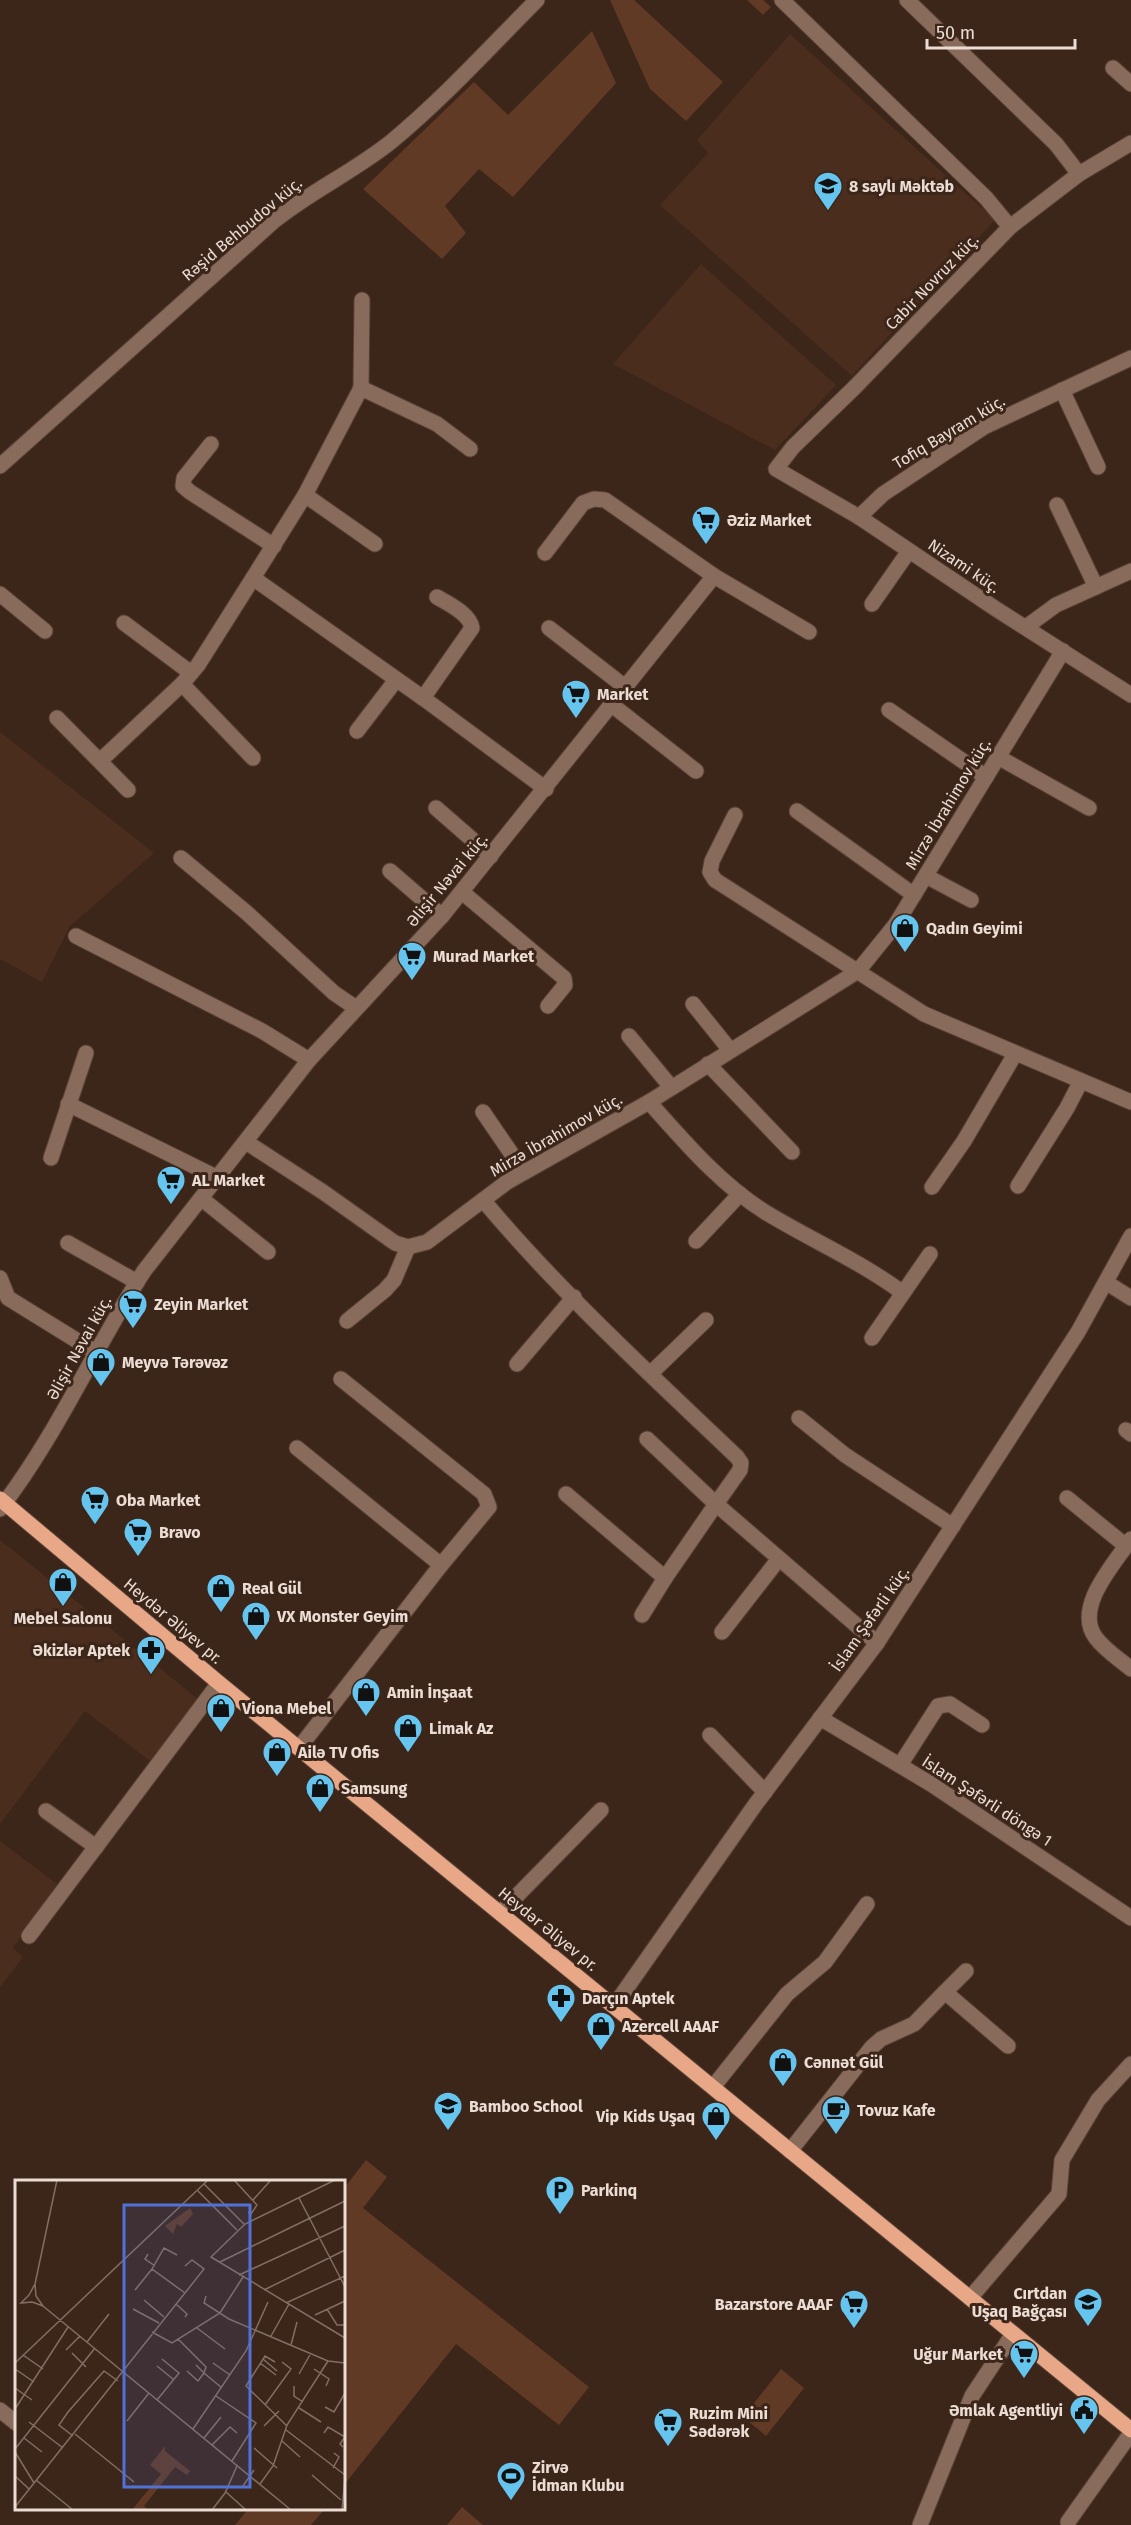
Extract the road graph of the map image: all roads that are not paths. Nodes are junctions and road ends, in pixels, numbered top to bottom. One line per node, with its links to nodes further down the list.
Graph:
1 (537, 0): 15 (street, Rəşid Behbudov küç.)
2 (782, 0): 8 (street)
3 (907, 0): 7 (street)
4 (1113, 68): 5 (street)
5 (1131, 84)
6 (1131, 143): 7 (street, Cabir Novruz küç.)
7 (1079, 174): 8 (street, Cabir Novruz küç.)
8 (1010, 227): 17 (street, Cabir Novruz küç.)
9 (362, 300): 11 (street)
10 (1131, 358): 12 (street, Tofiq Bayram küç.)
11 (361, 388): 14 (street); 18 (street)
12 (1062, 390): 16 (street); 20 (street, Tofiq Bayram küç.)
13 (211, 444): 22 (street)
14 (470, 449)
15 (0, 466)
16 (1098, 467)
17 (777, 468): 20 (street, Nizami küç.)
18 (305, 495): 21 (street); 22 (street)
19 (1057, 505): 28 (street)
20 (859, 517): 23 (street, Nizami küç.)
21 (375, 544)
22 (274, 546): 27 (street)
23 (909, 550): 31 (street); 33 (street, Nizami küç.)
24 (545, 553): 26 (street)
25 (1131, 571): 28 (street)
26 (714, 576): 36 (street); 40 (street, Əlişir Nəvai küç.)
27 (254, 578): 38 (street); 39 (street)
28 (1096, 587): 33 (street)
29 (0, 594): 35 (street)
30 (437, 597): 42 (street)
31 (872, 604)
32 (124, 623): 38 (street)
33 (1026, 627): 37 (street, Nizami küç.)
34 (549, 628): 40 (street)
35 (45, 631)
36 (809, 632)
37 (1063, 651): 41 (street, Nizami küç.); 47 (street, Mirzə İbrahimov küç.)
38 (187, 678): 48 (street); 49 (street)
39 (396, 680): 42 (street); 46 (street)
40 (625, 687): 43 (street, Əlişir Nəvai küç.)
41 (1131, 695)
42 (423, 698): 52 (street)
43 (612, 705): 50 (street); 52 (street, Əlişir Nəvai küç.)
44 (889, 710): 51 (street)
45 (57, 718): 49 (street)
46 (357, 731)
47 (998, 757): 51 (street, Mirzə İbrahimov küç.); 55 (street)
48 (254, 758)
49 (101, 760): 53 (street)
50 (696, 771)
51 (986, 777): 61 (street, Mirzə İbrahimov küç.)
52 (546, 789): 58 (street, Əlişir Nəvai küç.)
53 (128, 790)
54 (436, 808): 58 (street)
55 (1089, 808)
56 (797, 811): 63 (street)
57 (735, 815): 67 (street)
58 (491, 856): 62 (street, Əlişir Nəvai küç.)
59 (181, 858): 70 (street)
60 (390, 871): 65 (street)
61 (926, 876): 63 (street, Mirzə İbrahimov küç.); 64 (street)
62 (462, 892): 65 (street, Əlişir Nəvai küç.); 69 (street)
63 (914, 895): 67 (street, Mirzə İbrahimov küç.)
64 (971, 900)
65 (442, 916): 70 (street, Əlişir Nəvai küç.)
66 (76, 936): 75 (street)
67 (858, 971): 72 (street, Mirzə İbrahimov küç.); 74 (street)
68 (693, 1004): 72 (street)
69 (548, 1006)
70 (356, 1008): 75 (street, Əlişir Nəvai küç.)
71 (629, 1036): 78 (street)
72 (730, 1050): 76 (street, Mirzə İbrahimov küç.)
73 (86, 1053): 81 (street)
74 (1015, 1054): 77 (street); 89 (street)
75 (309, 1060): 83 (street, Əlişir Nəvai küç.)
76 (708, 1064): 78 (street, Mirzə İbrahimov küç.); 84 (street)
77 (1081, 1081): 80 (street); 88 (street)
78 (671, 1087): 79 (street, Mirzə İbrahimov küç.)
79 (649, 1102): 86 (street, Mirzə İbrahimov küç.); 90 (street)
80 (1131, 1102)
81 (68, 1104): 85 (street); 87 (street)
82 (483, 1112): 86 (street)
83 (246, 1142): 87 (street, Əlişir Nəvai küç.); 96 (street)
84 (792, 1152)
85 (51, 1158)
86 (524, 1172): 92 (street, Mirzə İbrahimov küç.)
87 (218, 1178): 91 (street, Əlişir Nəvai küç.)
88 (1018, 1186)
89 (932, 1187)
90 (740, 1194): 94 (street); 102 (street)
91 (202, 1198): 97 (street); 100 (street, Əlişir Nəvai küç.)
92 (483, 1200): 96 (street, Mirzə İbrahimov küç.); 103 (street)
93 (1131, 1236): 101 (street, İslam Şəfərli küç.)
94 (696, 1241)
95 (68, 1243): 100 (street)
96 (408, 1247): 106 (street)
97 (268, 1252)
98 (930, 1254): 102 (street)
99 (0, 1278): 108 (street)
100 (137, 1282): 108 (street, Əlişir Nəvai küç.)
101 (1107, 1283): 104 (street); 119 (street, İslam Şəfərli küç.)
102 (903, 1293): 107 (street)
103 (574, 1297): 109 (street); 110 (street)
104 (1131, 1298)
105 (706, 1320): 110 (street)
106 (347, 1321)
107 (872, 1338)
108 (97, 1353): 117 (street, Əlişir Nəvai küç.)
109 (517, 1364)
110 (650, 1374): 118 (street)
111 (342, 1379): 122 (street)
112 (799, 1419): 119 (street)
113 (647, 1440): 118 (street)
114 (297, 1448): 122 (street)
115 (566, 1494): 123 (street)
116 (1067, 1498): 120 (street)
117 (2, 1504): 128 (main road, Heydər Əliyev pr.)
118 (716, 1504): 121 (street); 123 (street)
119 (953, 1526): 126 (street, İslam Şəfərli küç.)
120 (1129, 1543): 127 (street)
121 (778, 1560): 125 (street); 126 (street)
122 (441, 1565): 132 (street)
123 (665, 1578): 124 (street)
124 (642, 1615)
125 (722, 1632)
126 (877, 1643): 129 (street, İslam Şəfərli küç.)
127 (1131, 1669)
128 (219, 1683): 132 (main road, Heydər Əliyev pr.); 137 (street)
129 (820, 1718): 133 (street, İslam Şəfərli döngə 1); 134 (street, İslam Şəfərli küç.)
130 (982, 1725): 133 (street)
131 (710, 1735): 134 (street)
132 (299, 1748): 139 (main road, Heydər Əliyev pr.)
133 (900, 1766): 140 (street, İslam Şəfərli döngə 1)
134 (765, 1792): 144 (street, İslam Şəfərli küç.)
135 (601, 1810): 139 (street)
136 (46, 1811): 137 (street)
137 (96, 1847): 141 (street)
138 (867, 1904): 147 (street)
139 (500, 1913): 144 (main road, Heydər Əliyev pr.)
140 (1131, 1918)
141 (29, 1936)
142 (966, 1971): 143 (street)
143 (945, 1992): 145 (street); 148 (street)
144 (614, 2006): 147 (main road, Heydər Əliyev pr.)
145 (1008, 2046)
146 (1131, 2064): 149 (street)
147 (713, 2087): 148 (main road, Heydər Əliyev pr.)
148 (790, 2151): 149 (main road, Heydər Əliyev pr.)
149 (970, 2298): 150 (main road, Heydər Əliyev pr.)
150 (1013, 2334): 153 (main road, Heydər Əliyev pr.); 155 (street)
151 (0, 2410): 152 (street)
152 (15, 2422)
153 (1131, 2432): 154 (street)
154 (1068, 2522)
155 (920, 2525)

